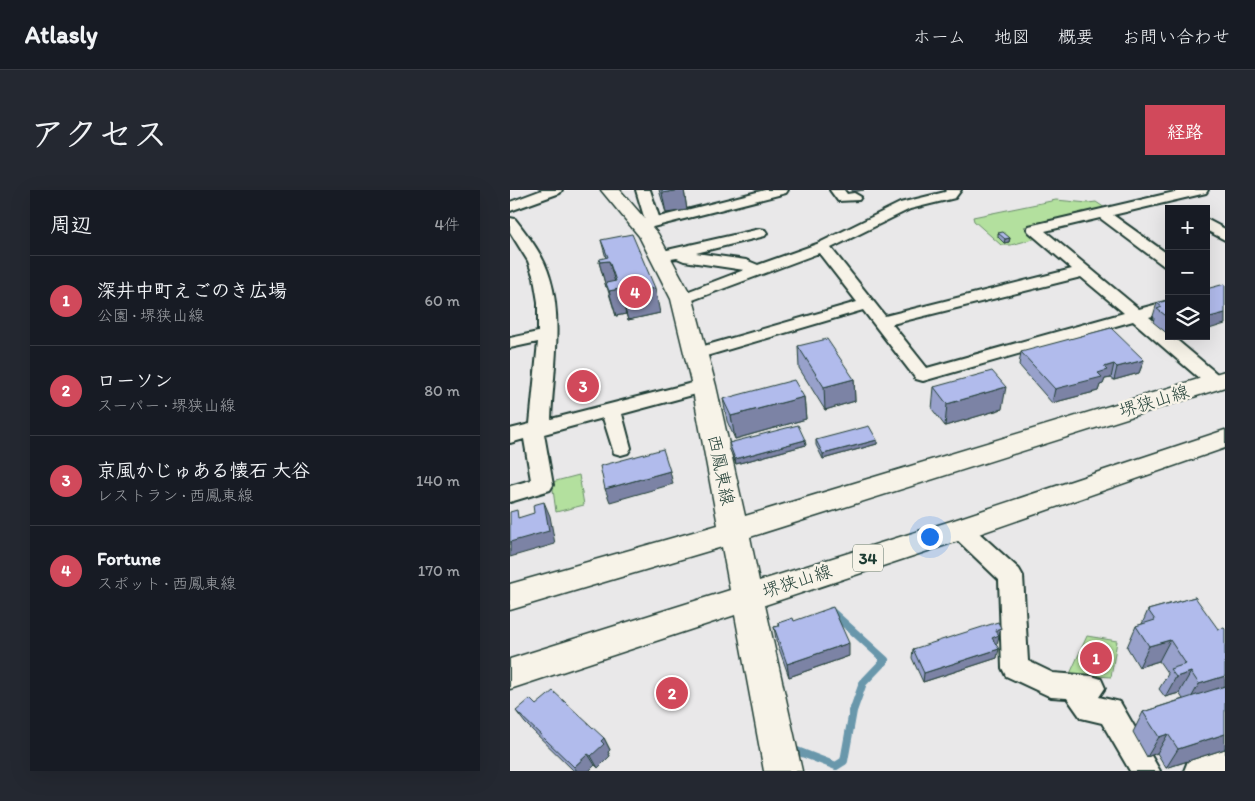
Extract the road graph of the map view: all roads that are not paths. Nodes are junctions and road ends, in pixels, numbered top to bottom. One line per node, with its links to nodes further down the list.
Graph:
1 (555, 190): 12 (street)
2 (610, 190): 15 (main road, 西鳳東線)
3 (643, 190): 15 (street)
4 (781, 190): 8 (street)
5 (837, 190): 9 (street)
6 (954, 190): 19 (street)
7 (1201, 190): 10 (street)
8 (744, 194): 15 (street)
9 (854, 197)
10 (1168, 198): 11 (street); 13 (street)
11 (1178, 205)
12 (510, 207)
13 (1102, 213): 21 (street); 23 (street)
14 (510, 222): 29 (street)
15 (647, 224): 20 (main road, 西鳳東線)
16 (1210, 226): 18 (street)
17 (760, 232): 20 (street)
18 (1225, 236)
19 (822, 247): 22 (street); 25 (street)
20 (666, 255): 22 (street); 24 (main road, 西鳳東線)
21 (1165, 260)
22 (757, 271): 24 (street)
23 (1085, 271): 27 (street); 28 (street)
24 (682, 299): 31 (main road, 西鳳東線)
25 (867, 304): 28 (street); 31 (street)
26 (1165, 307): 27 (street)
27 (1135, 315): 28 (street); 32 (street)
28 (881, 322)
29 (546, 335): 30 (street); 35 (street)
30 (510, 343)
31 (696, 354): 33 (main road, 西鳳東線)
32 (1220, 381): 41 (main road, 堺狭山線)
33 (704, 386): 34 (street); 41 (main road, 西鳳東線)
34 (611, 410): 35 (street); 38 (street)
35 (536, 429): 36 (street); 39 (street)
36 (510, 436)
37 (1225, 439): 40 (main road, 堺狭山線 / 34)
38 (621, 448)
39 (510, 494)
40 (960, 528): 42 (main road, 堺狭山線 / 34); 47 (street)
41 (733, 531): 42 (main road, 西鳳東線); 43 (main road, 堺狭山線)
42 (747, 596): 44 (main road, 堺狭山線 / 34); 46 (main road, 西鳳東線)
43 (510, 597)
44 (510, 674)
45 (1225, 763): 48 (street)
46 (783, 771)
47 (1146, 771)
48 (1198, 771)

